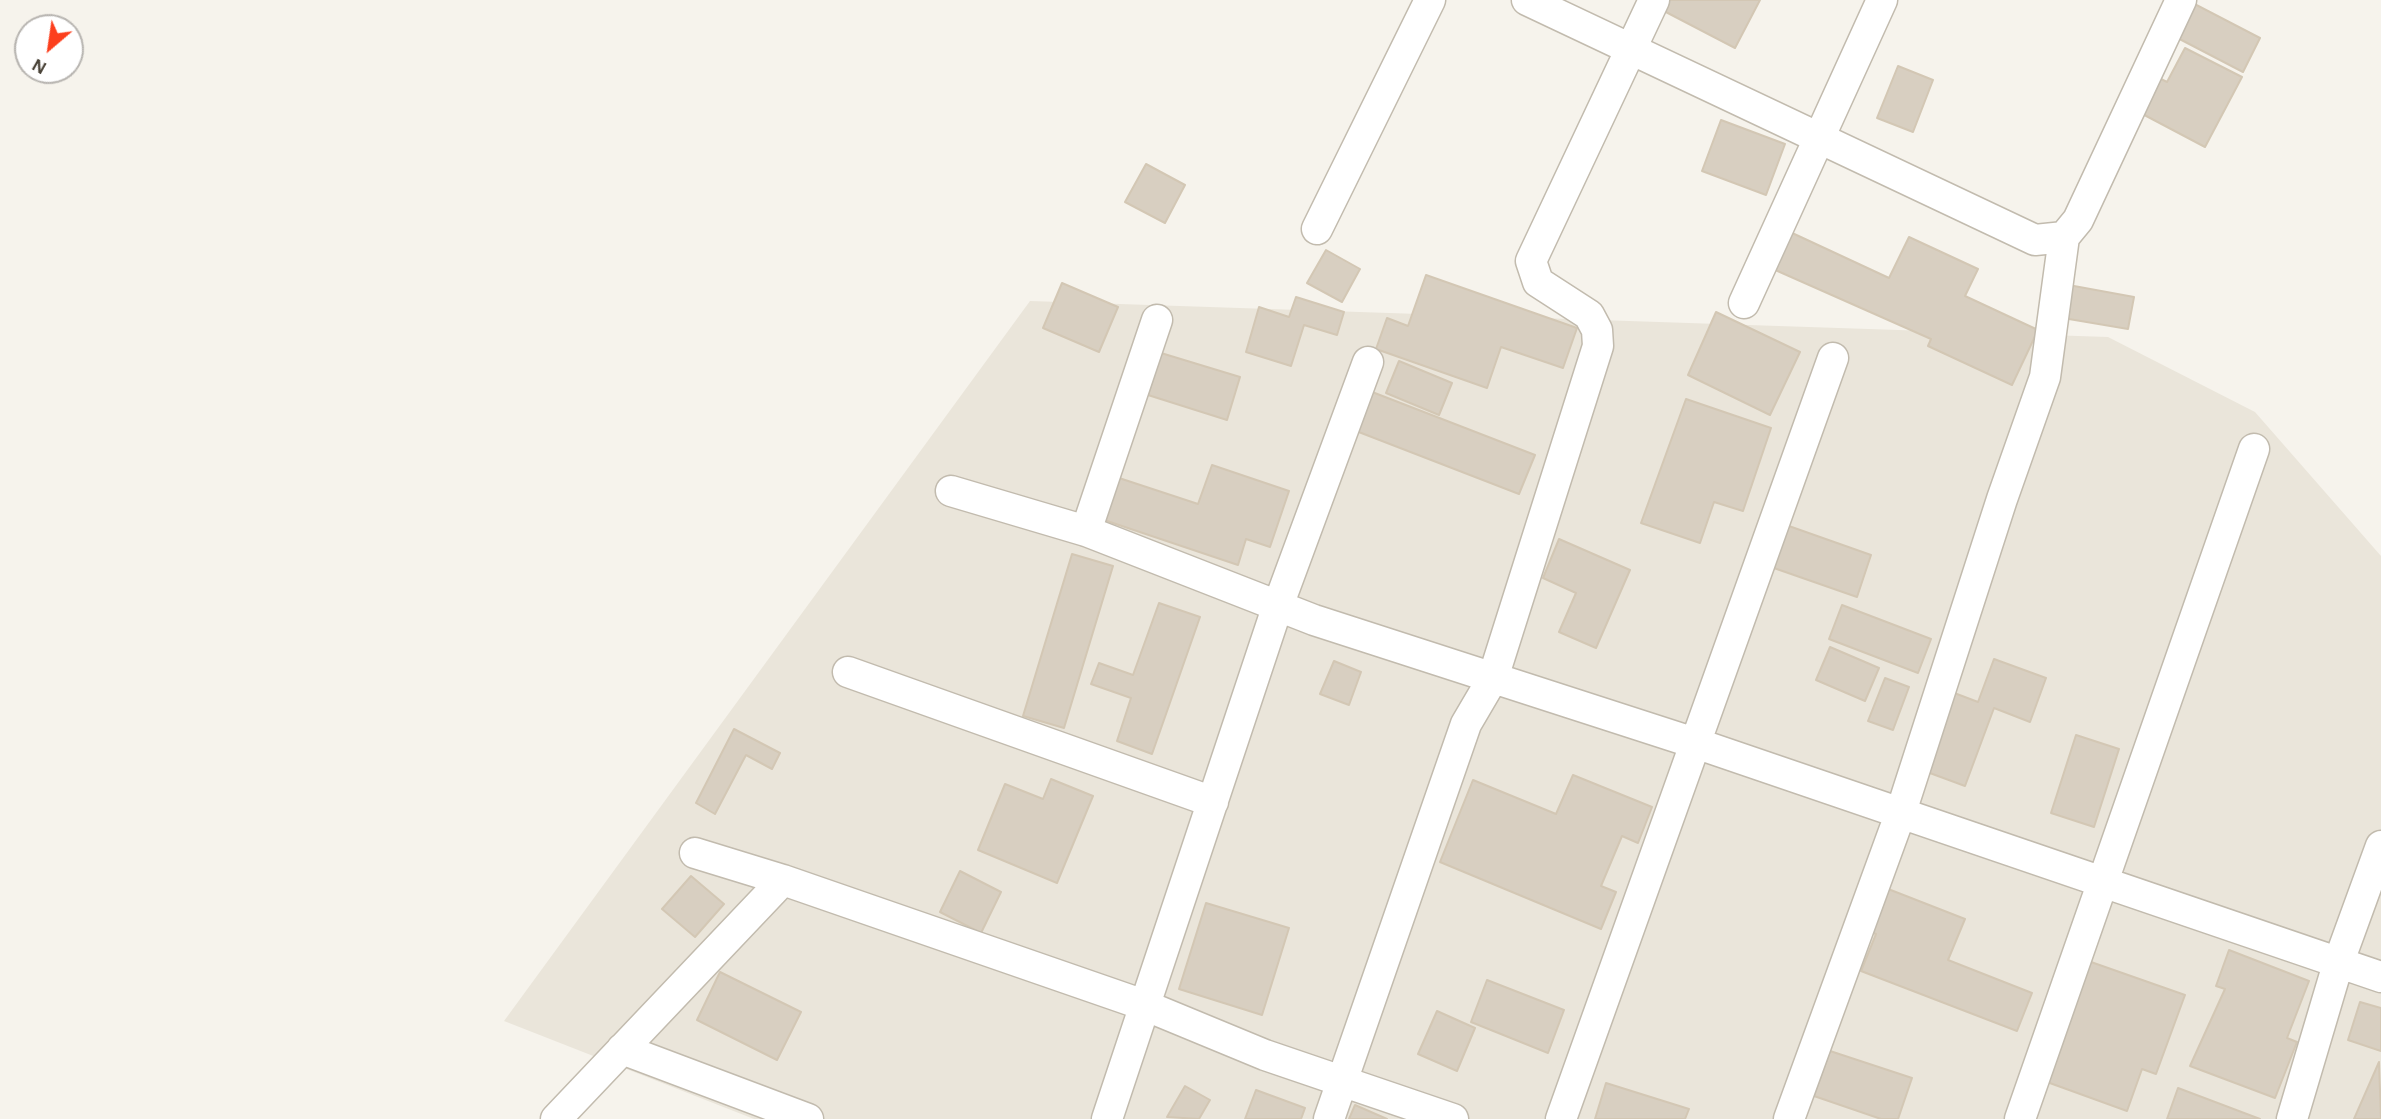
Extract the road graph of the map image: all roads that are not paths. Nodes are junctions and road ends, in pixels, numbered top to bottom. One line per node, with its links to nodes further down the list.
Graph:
1 (1430, 0): 8 (street)
2 (1527, 0): 6 (street)
3 (1654, 0): 6 (street)
4 (1882, 0): 7 (street)
5 (2181, 0): 9 (street)
6 (1629, 49): 7 (street); 19 (street)
7 (1819, 138): 9 (street); 10 (street)
8 (1317, 229)
9 (2064, 237): 22 (street)
10 (1744, 303)
11 (1157, 320): 16 (street)
12 (1833, 358): 20 (street)
13 (1368, 362): 17 (street)
14 (2254, 449): 26 (street)
15 (951, 491): 16 (street)
16 (1086, 531): 17 (street)
17 (1278, 607): 19 (street); 21 (street)
18 (848, 672): 21 (street)
19 (1493, 678): 20 (street); 31 (street)
20 (1693, 743): 22 (street); 37 (street)
21 (1213, 802): 29 (street)
22 (1901, 812): 26 (street); 38 (street)
23 (2381, 846): 27 (street)
24 (695, 853): 25 (street)
25 (783, 880): 29 (street); 30 (street)
26 (2101, 880): 27 (street); 39 (street)
27 (2338, 964): 28 (street); 40 (street)
28 (2381, 977)
29 (1144, 1005): 31 (street); 34 (street)
30 (622, 1049): 32 (street); 33 (street)
31 (1341, 1080): 35 (street); 36 (street)
32 (556, 1119)
33 (808, 1119)
34 (1107, 1119)
35 (1329, 1119)
36 (1453, 1119)
37 (1561, 1119)
38 (1789, 1119)
39 (2020, 1119)
40 (2292, 1119)

